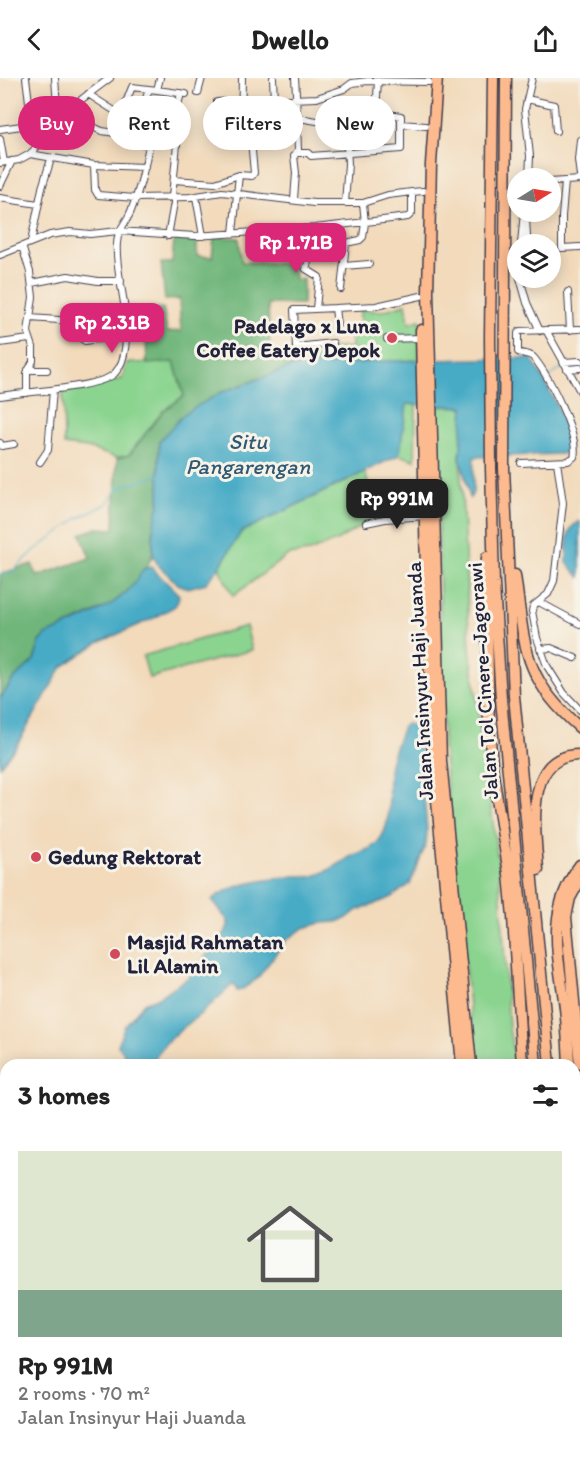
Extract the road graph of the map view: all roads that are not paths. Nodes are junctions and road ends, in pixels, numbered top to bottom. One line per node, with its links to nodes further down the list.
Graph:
1 (26, 78): 20 (street)
2 (54, 78): 21 (street)
3 (110, 78): 19 (street)
4 (160, 78): 17 (street)
5 (202, 78): 18 (street)
6 (242, 78): 24 (street)
7 (273, 78): 25 (street)
8 (295, 78): 26 (street)
9 (493, 78): 117 (highway, Jalan Tol Cinere–Jagorawi)
10 (506, 78): 118 (highway, Jalan Tol Cinere–Jagorawi)
11 (532, 78): 29 (street)
12 (432, 79): 14 (street); 32 (highway, Jalan Insinyur Haji Juanda); 101 (highway, Jalan Insinyur Haji Juanda)
13 (368, 80): 15 (street); 28 (street)
14 (404, 80): 15 (street)
15 (378, 81): 27 (street)
16 (150, 89): 17 (street); 19 (street); 22 (street)
17 (157, 90): 23 (street)
18 (198, 93)
19 (88, 94)
20 (28, 96)
21 (56, 96)
22 (148, 96)
23 (183, 96)
24 (243, 96)
25 (274, 96)
26 (297, 96)
27 (377, 96)
28 (303, 99)
29 (527, 99): 35 (street); 51 (street)
30 (395, 115): 31 (street)
31 (401, 124): 32 (street); 43 (street)
32 (426, 126): 58 (highway, Jalan Insinyur Haji Juanda)
33 (18, 127): 34 (street)
34 (0, 129)
35 (556, 131)
36 (0, 139): 48 (street)
37 (580, 140): 53 (street)
38 (34, 150): 45 (street)
39 (148, 150): 50 (street)
40 (176, 150): 54 (street)
41 (252, 150): 52 (street)
42 (298, 150): 44 (street)
43 (347, 152): 44 (street); 65 (street)
44 (296, 153): 64 (street)
45 (30, 154): 46 (street); 47 (street)
46 (51, 159): 49 (street); 67 (street)
47 (12, 161): 48 (street); 57 (street)
48 (2, 163)
49 (94, 165): 50 (street); 63 (street)
50 (145, 167): 63 (street)
51 (529, 168)
52 (239, 176): 54 (street); 59 (street)
53 (580, 178): 56 (street)
54 (174, 180): 60 (street)
55 (561, 183): 56 (street)
56 (565, 183): 76 (street)
57 (0, 186)
58 (417, 191): 66 (street); 68 (street); 85 (highway, Jalan Insinyur Haji Juanda)
59 (238, 195): 61 (street); 64 (street); 70 (street)
60 (173, 197): 61 (street); 63 (street); 71 (street)
61 (196, 197): 72 (street)
62 (0, 198): 67 (street)
63 (135, 198): 69 (street)
64 (294, 199): 65 (street)
65 (345, 203): 66 (street)
66 (363, 203): 68 (street)
67 (38, 204): 73 (street)
68 (365, 223): 70 (street); 79 (street)
69 (118, 231): 71 (street); 73 (street); 80 (street)
70 (233, 233): 72 (street)
71 (168, 236): 72 (street)
72 (203, 236)
73 (31, 242): 75 (street)
74 (316, 245): 87 (street)
75 (22, 246): 77 (street); 81 (street)
76 (580, 247)
77 (0, 255)
78 (369, 264): 79 (street)
79 (344, 266): 83 (street)
80 (121, 281): 81 (street); 88 (street)
81 (32, 283): 89 (street)
82 (523, 288): 94 (street)
83 (341, 289)
84 (568, 292): 93 (street)
85 (421, 296): 86 (street); 96 (highway, Jalan Insinyur Haji Juanda)
86 (335, 308): 87 (street); 91 (street)
87 (315, 309): 100 (street)
88 (125, 311): 95 (street); 107 (street)
89 (30, 318): 90 (street); 97 (street)
90 (59, 320)
91 (337, 325)
92 (580, 329): 93 (street)
93 (570, 330): 94 (street)
94 (543, 331): 103 (street); 115 (street)
95 (116, 336)
96 (421, 338): 98 (street); 101 (highway, Jalan Insinyur Haji Juanda)
97 (29, 339): 99 (street); 105 (street)
98 (387, 339)
99 (0, 343)
100 (333, 343)
101 (425, 355): 111 (highway, Jalan Insinyur Haji Juanda)
102 (580, 361): 103 (street)
103 (565, 365): 104 (street); 108 (street)
104 (580, 368)
105 (28, 370): 106 (street); 109 (street)
106 (47, 370)
107 (53, 390): 109 (street); 114 (street)
108 (580, 391)
109 (27, 393): 110 (street)
110 (0, 396)
111 (427, 422): 119 (highway, Jalan Insinyur Haji Juanda); 121 (highway, Jalan Insinyur Haji Juanda)
112 (0, 443): 113 (street)
113 (14, 444)
114 (40, 462)
115 (556, 462): 116 (street); 122 (street)
116 (521, 463)
117 (491, 506): 134 (highway); 135 (highway, Jalan Tol Cinere–Jagorawi)
118 (507, 515): 127 (highway); 131 (highway, Jalan Tol Cinere–Jagorawi)
119 (425, 516): 120 (street); 121 (highway, Jalan Insinyur Haji Juanda)
120 (366, 523)
121 (430, 574): 132 (highway, Jalan Insinyur Haji Juanda); 133 (highway, Jalan Insinyur Haji Juanda)
122 (539, 602): 123 (street); 124 (street)
123 (580, 624)
124 (540, 649): 125 (street); 126 (street)
125 (575, 658)
126 (580, 710)
127 (580, 728)
128 (580, 755): 131 (highway)
129 (580, 865): 137 (highway)
130 (580, 880): 138 (highway)
131 (538, 937): 136 (highway, Jalan Tol Cinere–Jagorawi)
132 (461, 1059)
133 (470, 1059)
134 (522, 1059)
135 (535, 1059)
136 (549, 1059)
137 (568, 1059)
138 (579, 1059)

